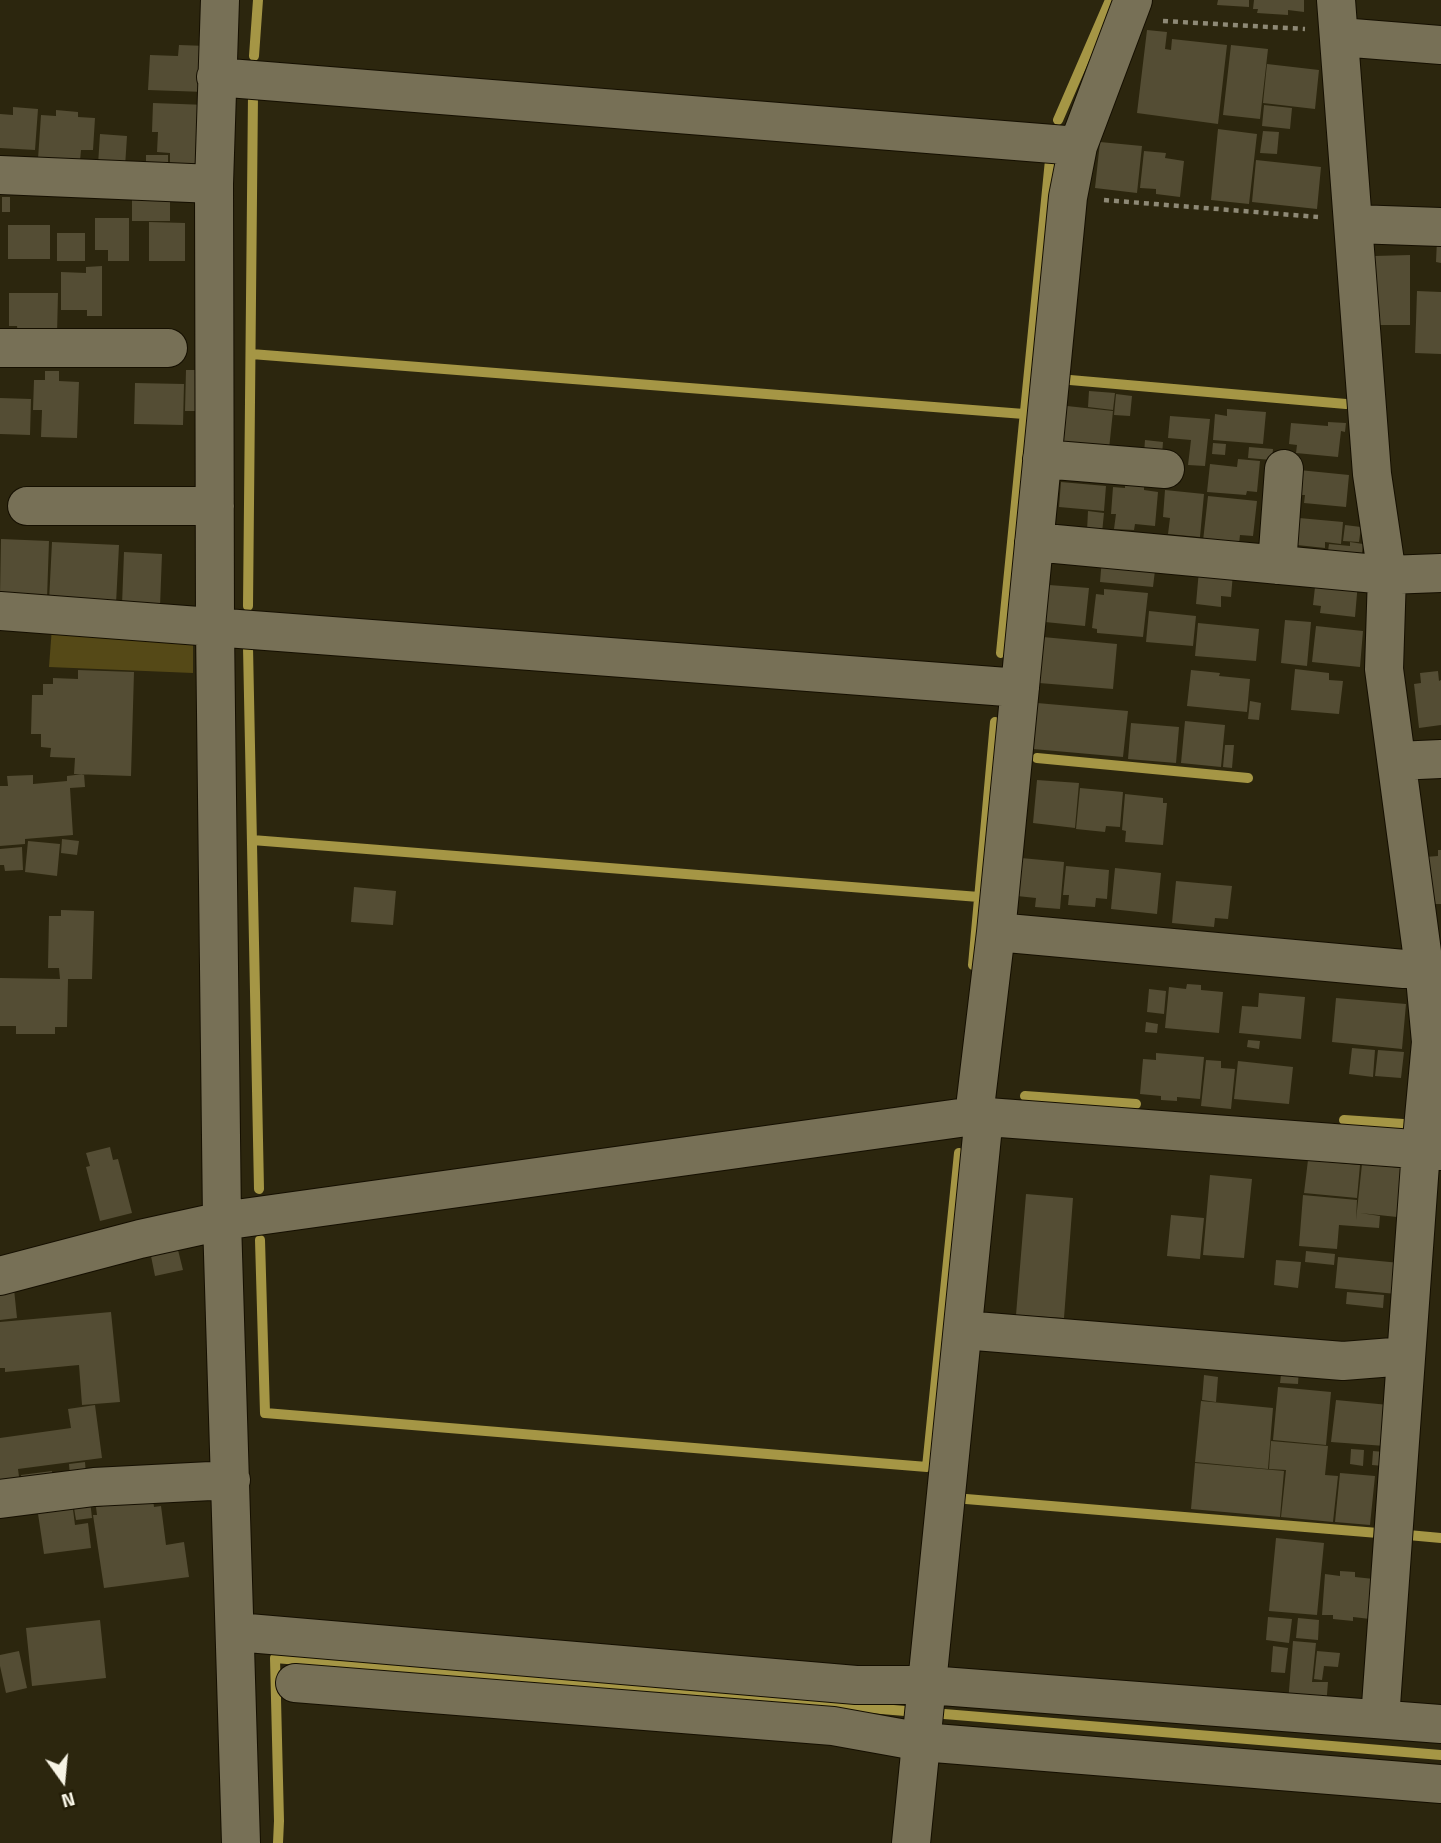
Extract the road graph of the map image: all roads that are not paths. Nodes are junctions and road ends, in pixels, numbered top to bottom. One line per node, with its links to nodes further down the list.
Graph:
1 (220, 0): 5 (street)
2 (1128, 9): 6 (street)
3 (1338, 23): 4 (street); 9 (street)
4 (1441, 45)
5 (216, 76): 6 (street); 8 (street)
6 (1078, 146): 13 (street)
7 (0, 175): 8 (street)
8 (214, 184): 17 (street)
9 (1354, 222): 10 (street); 21 (street)
10 (1441, 227)
11 (0, 348): 12 (street)
12 (168, 348)
13 (1042, 459): 14 (street); 18 (street)
14 (1165, 469)
15 (1284, 469): 19 (street)
16 (27, 506): 17 (street)
17 (215, 506): 23 (street)
18 (1034, 542): 19 (street); 24 (street)
19 (1277, 565): 21 (street)
20 (1441, 573): 21 (street)
21 (1387, 575): 26 (street)
22 (0, 611): 23 (street)
23 (215, 628): 24 (street); 31 (street)
24 (1020, 688): 27 (street)
25 (1441, 759): 26 (street)
26 (1396, 761): 28 (street)
27 (996, 932): 28 (street); 29 (street)
28 (1424, 967): 30 (street)
29 (979, 1116): 30 (street); 31 (street); 33 (street)
30 (1431, 1151): 34 (street)
31 (222, 1221): 32 (street); 35 (street)
32 (0, 1276)
33 (963, 1330): 34 (street); 40 (street)
34 (1418, 1350): 41 (street)
35 (231, 1480): 36 (street); 37 (street)
36 (0, 1499)
37 (236, 1632): 38 (street); 44 (street)
38 (366, 1666): 39 (street); 40 (street); 40 (street)
39 (295, 1683)
40 (925, 1714): 41 (street); 43 (street); 45 (street)
41 (1380, 1719): 42 (street)
42 (1441, 1724)
43 (1441, 1784)
44 (241, 1843)
45 (911, 1843)

